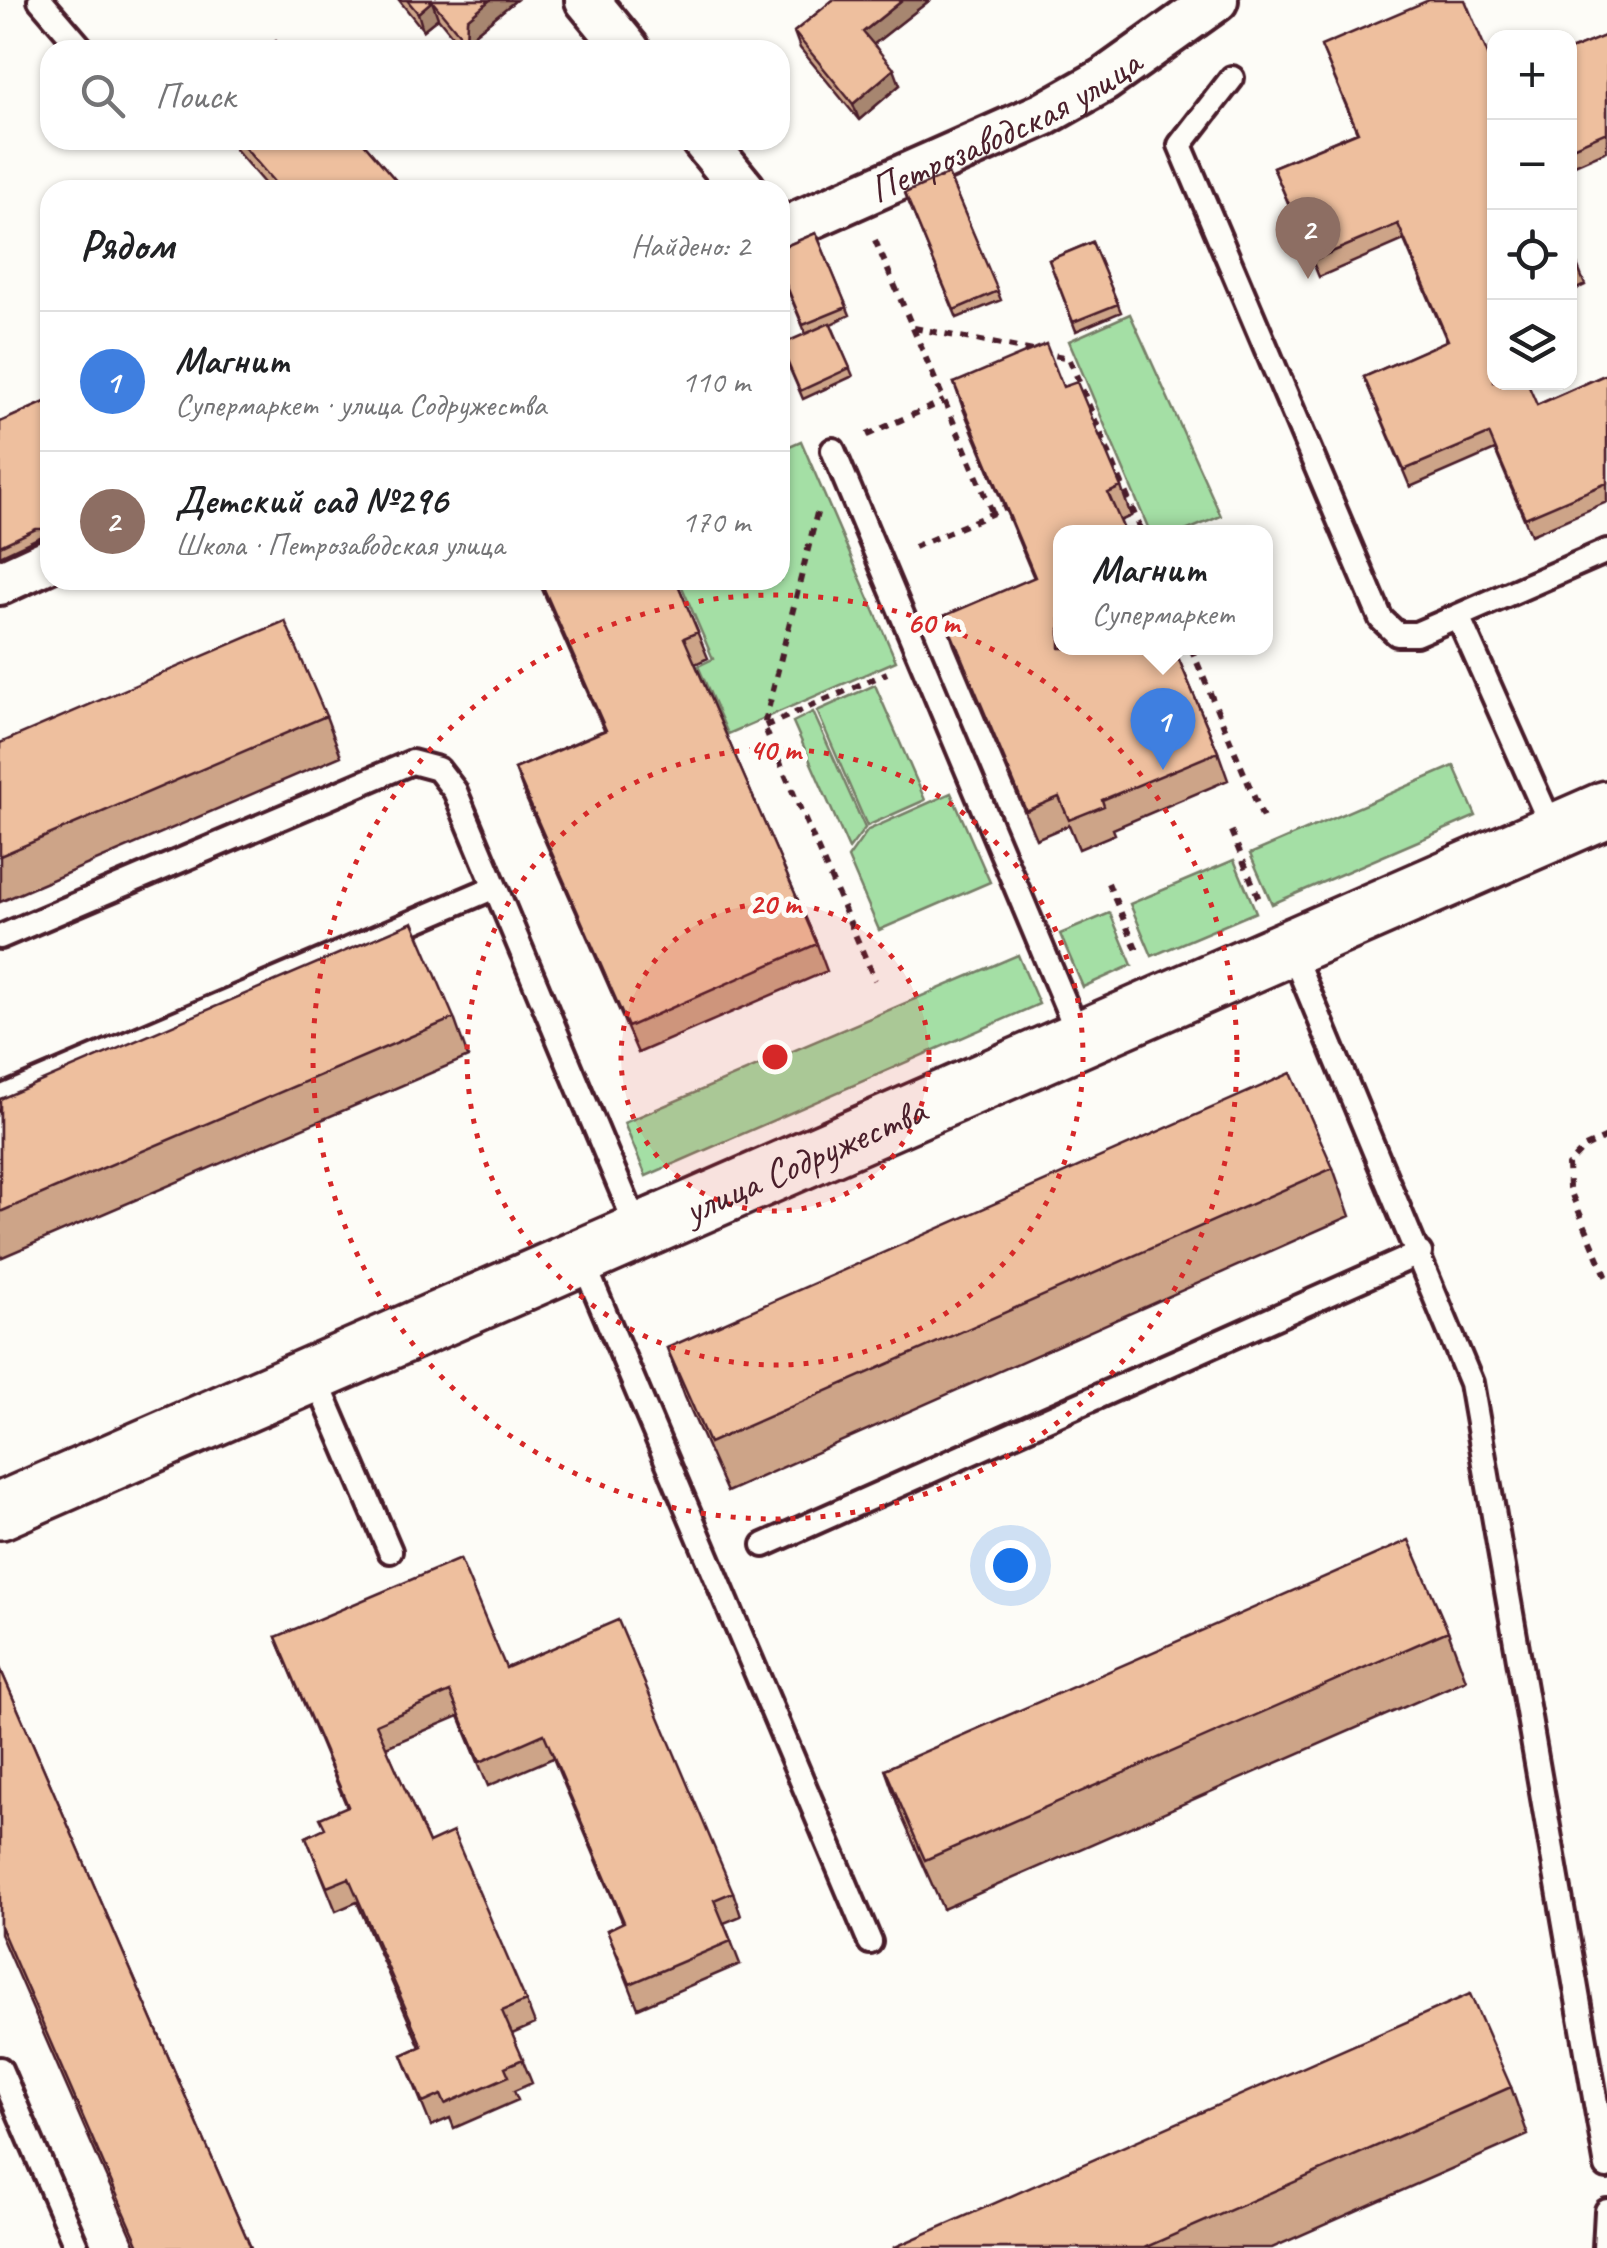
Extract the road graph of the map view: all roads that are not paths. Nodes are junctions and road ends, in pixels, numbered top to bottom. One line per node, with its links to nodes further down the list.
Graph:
1 (40, 0): 4 (lane)
2 (587, 0): 5 (street)
3 (1216, 0): 9 (street, Петрозаводская улица)
4 (74, 40)
5 (620, 40)
6 (1232, 78): 14 (lane)
7 (711, 150): 8 (street)
8 (736, 180)
9 (790, 227)
10 (832, 450): 20 (lane)
11 (1607, 552): 14 (lane)
12 (40, 565): 13 (street)
13 (0, 583)
14 (1458, 616): 16 (lane)
15 (1607, 809): 16 (street, улица Содружества)
16 (1554, 832): 19 (street, улица Содружества)
17 (496, 887): 18 (lane); 21 (lane); 22 (lane)
18 (0, 937)
19 (1285, 950): 20 (street, улица Содружества); 23 (lane)
20 (1080, 1039): 22 (street, улица Содружества)
21 (0, 1098)
22 (639, 1232): 24 (street, улица Содружества)
23 (1420, 1253): 27 (lane); 31 (lane)
24 (581, 1257): 25 (street, улица Содружества); 29 (lane)
25 (314, 1374): 26 (street, улица Содружества); 28 (lane)
26 (0, 1512)
27 (764, 1545)
28 (390, 1551)
29 (870, 1942)
30 (0, 2068): 33 (lane)
31 (1607, 2166)
32 (1607, 2211): 34 (lane)
33 (77, 2248)
34 (1605, 2248)

